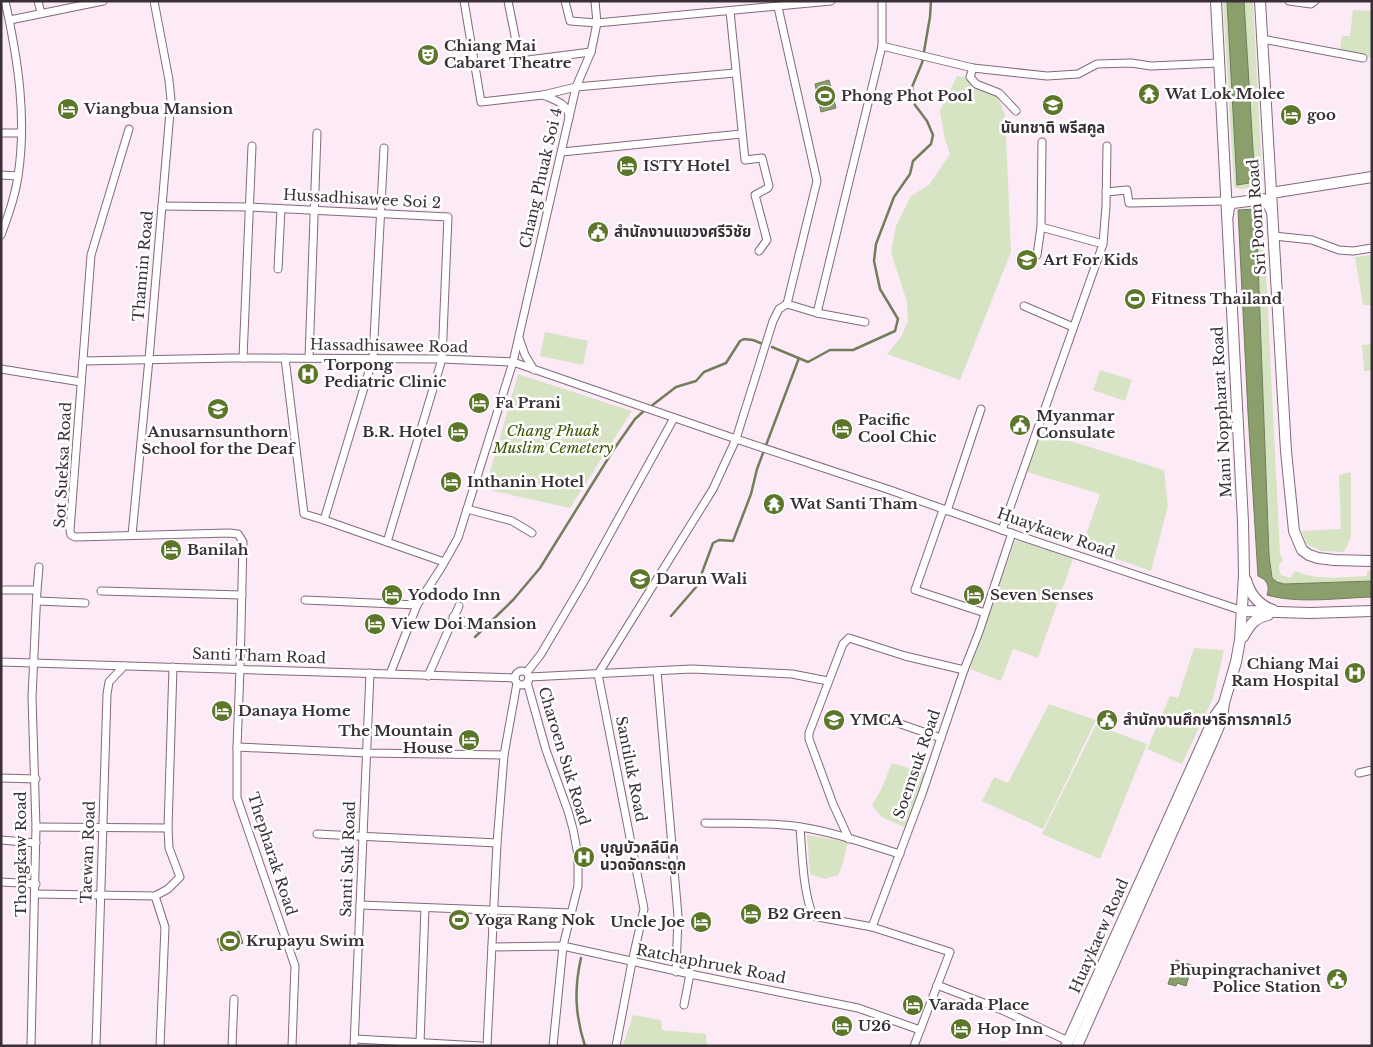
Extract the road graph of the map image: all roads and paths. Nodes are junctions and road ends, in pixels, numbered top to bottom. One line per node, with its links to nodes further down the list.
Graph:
1 (6, 1): 18 (street)
2 (38, 1): 17 (street)
3 (154, 1): 47 (street, Thannin Road)
4 (464, 1): 28 (street)
5 (508, 1): 22 (street)
6 (565, 1): 19 (street)
7 (594, 1): 19 (street, Chang Phuak Soi 4)
8 (831, 1): 15 (street)
9 (882, 1): 21 (street)
10 (1216, 1): 24 (main road)
11 (1260, 1): 20 (main road, Sri Poom Road)
12 (1289, 1): 13 (street)
13 (1315, 1)
14 (100, 2): 17 (street)
15 (778, 7): 16 (street); 60 (street)
16 (730, 11): 19 (street); 26 (street)
17 (41, 14): 18 (street)
18 (10, 20): 33 (street)
19 (597, 24): 22 (street, Chang Phuak Soi 4)
20 (1262, 39): 23 (street); 45 (main road, Sri Poom Road)
21 (882, 46): 25 (street); 62 (street)
22 (591, 52): 27 (street, Chang Phuak Soi 4)
23 (1363, 58)
24 (1219, 63): 25 (street); 46 (main road)
25 (973, 68): 29 (street)
26 (735, 73): 27 (street); 35 (street)
27 (576, 87): 28 (street); 30 (street, Chang Phuak Soi 4)
28 (543, 95): 30 (street)
29 (1016, 111)
30 (570, 119): 40 (street, Chang Phuak Soi 4)
31 (129, 129): 72 (street, Sot Sueksa Road)
32 (1, 133): 33 (street)
33 (21, 133): 42 (street)
34 (318, 133): 50 (street)
35 (741, 134): 40 (street); 57 (street)
36 (1042, 142): 52 (street)
37 (252, 146): 48 (street)
38 (1107, 146): 44 (street)
39 (384, 148): 51 (street)
40 (562, 152): 65 (street, Chang Phuak Soi 4)
41 (1, 175): 42 (street)
42 (18, 176): 53 (street)
43 (1372, 177): 45 (main road)
44 (1106, 192): 46 (street); 55 (street)
45 (1265, 195): 46 (main road); 54 (main road, Sri Poom Road)
46 (1234, 200): 92 (main road, Mani Noppharat Road)
47 (162, 206): 48 (street, Hussadhisawee Soi 2); 70 (street, Thannin Road)
48 (250, 207): 49 (street, Hussadhisawee Soi 2); 66 (street)
49 (281, 209): 50 (street, Hussadhisawee Soi 2); 59 (street)
50 (314, 211): 51 (street, Hussadhisawee Soi 2); 68 (street)
51 (381, 214): 69 (street); 71 (street, Hussadhisawee Soi 2)
52 (1041, 227): 55 (street); 58 (street)
53 (1, 235)
54 (1274, 236): 56 (street); 90 (main road, Sri Poom Road)
55 (1103, 244): 64 (street)
56 (1372, 248)
57 (759, 251)
58 (1037, 255)
59 (278, 269)
60 (787, 304): 62 (street); 79 (street)
61 (1024, 306): 64 (street)
62 (817, 313): 63 (street)
63 (864, 322)
64 (1073, 327): 84 (street)
65 (519, 338): 73 (street, Chang Phuak Soi 4); 75 (street)
66 (243, 358): 67 (street, Hassadhisawee Road); 70 (street, Hassadhisawee Road)
67 (285, 358): 68 (street, Hassadhisawee Road); 83 (street)
68 (309, 358): 69 (street, Hassadhisawee Road)
69 (373, 358): 71 (street, Hassadhisawee Road); 83 (street)
70 (149, 359): 72 (street, Hassadhisawee Road); 87 (street, Thannin Road)
71 (442, 359): 73 (street, Hassadhisawee Road); 88 (street)
72 (83, 360): 76 (street, Sot Sueksa Road)
73 (513, 362): 75 (street, Hassadhisawee Road); 81 (street, Chang Phuak Soi 4)
74 (1, 369): 76 (street)
75 (534, 370): 78 (street, Hassadhisawee Road)
76 (81, 382): 87 (street, Sot Sueksa Road)
77 (981, 409): 82 (street)
78 (674, 418): 79 (street, Hassadhisawee Road); 120 (street)
79 (736, 439): 80 (street, Hassadhisawee Road); 118 (street)
80 (771, 450): 82 (street, Huaykaew Road)
81 (467, 509): 85 (street); 89 (street, Chang Phuak Soi 4)
82 (945, 510): 84 (street, Huaykaew Road); 104 (street)
83 (324, 520): 88 (street)
84 (1002, 530): 86 (street, Huaykaew Road)
85 (532, 533)
86 (1012, 533): 102 (street, Huaykaew Road); 104 (street, Soemsuk Road)
87 (132, 535): 96 (street, Sot Sueksa Road)
88 (387, 542): 89 (street)
89 (444, 562): 100 (street, Chang Phuak Soi 4)
90 (1372, 562)
91 (38, 566): 94 (street, Thongkaw Road)
92 (1244, 575): 102 (main road, Mani Noppharat Road); 105 (main road)
93 (1, 590): 94 (street)
94 (37, 590): 98 (street, Thongkaw Road)
95 (101, 591): 96 (street)
96 (242, 595): 113 (street, Sot Sueksa Road)
97 (305, 600): 100 (street)
98 (37, 601): 99 (street); 110 (street, Thongkaw Road)
99 (85, 603)
100 (417, 605): 117 (street, Chang Phuak Soi 4)
101 (459, 606): 106 (street)
102 (1243, 611): 105 (main road); 108 (main road, Huaykaew Road)
103 (1372, 611): 105 (main road)
104 (985, 613): 114 (street, Soemsuk Road)
105 (1281, 613): 108 (main road)
106 (453, 617): 107 (street); 119 (street)
107 (479, 628)
108 (1240, 640): 165 (main road, Huaykaew Road)
109 (1, 662): 110 (street, Santi Tham Road)
110 (33, 663): 111 (street, Santi Tham Road); 131 (street, Thongkaw Road)
111 (124, 666): 112 (street, Santi Tham Road); 134 (street, Taewan Road)
112 (173, 667): 113 (street, Santi Tham Road); 136 (street)
113 (240, 669): 116 (street, Santi Tham Road); 125 (street, Thepharak Road)
114 (964, 670): 122 (street); 124 (street, Soemsuk Road)
115 (657, 671): 118 (street); 122 (street); 157 (street)
116 (370, 674): 117 (street, Santi Tham Road); 126 (street, Santi Suk Road)
117 (390, 674): 119 (street, Santi Tham Road)
118 (598, 674): 120 (street); 156 (street, Santiluk Road)
119 (428, 676): 121 (street, Santi Tham Road)
120 (528, 677): 121 (street, Santi Tham Road); 121 (street); 152 (street, Charoen Suk Road)
121 (516, 680): 127 (street)
122 (828, 681): 139 (street)
123 (889, 720): 124 (street)
124 (941, 738): 143 (street, Soemsuk Road)
125 (237, 747): 126 (street); 170 (street, Thepharak Road)
126 (366, 752): 127 (street); 138 (street, Santi Suk Road)
127 (504, 755): 142 (street)
128 (1372, 770): 129 (street)
129 (1359, 773)
130 (1, 778): 131 (street)
131 (36, 779): 133 (street, Thongkaw Road)
132 (705, 823): 135 (street)
133 (36, 827): 134 (street); 141 (street, Thongkaw Road)
134 (102, 827): 136 (street); 147 (street, Taewan Road)
135 (800, 827): 139 (street); 153 (street)
136 (168, 828): 148 (street)
137 (316, 834): 138 (street)
138 (363, 837): 142 (street); 149 (street, Santi Suk Road)
139 (849, 838): 143 (street)
140 (1, 840): 141 (street)
141 (36, 842): 145 (street, Thongkaw Road)
142 (497, 843): 151 (street)
143 (900, 854): 153 (street, Soemsuk Road)
144 (1, 882): 145 (street)
145 (36, 884): 146 (street, Thongkaw Road)
146 (36, 894): 147 (street); 166 (street, Thongkaw Road)
147 (100, 895): 148 (street); 167 (street, Taewan Road)
148 (155, 896): 168 (street)
149 (360, 905): 150 (street); 163 (street, Santi Suk Road)
150 (426, 908): 151 (street); 164 (street)
151 (494, 910): 152 (street); 155 (street)
152 (571, 913): 154 (street, Charoen Suk Road)
153 (872, 927): 159 (street)
154 (563, 946): 155 (street, Ratchaphruek Road); 156 (street, Ratchaphruek Road); 173 (street, Charoen Suk Road)
155 (492, 947): 172 (street)
156 (632, 962): 157 (street, Ratchaphruek Road); 174 (street, Santiluk Road)
157 (676, 972): 158 (street, Ratchaphruek Road)
158 (690, 974): 161 (street); 162 (street, Ratchaphruek Road)
159 (937, 985): 162 (street); 165 (street)
160 (234, 999): 169 (street)
161 (684, 1005)
162 (920, 1030): 175 (street)
163 (355, 1042): 164 (street)
164 (420, 1044): 171 (street)
165 (1070, 1044)
166 (31, 1046)
167 (96, 1046)
168 (160, 1046)
169 (232, 1046)
170 (292, 1046)
171 (481, 1046)
172 (487, 1046)
173 (554, 1046)
174 (616, 1046)
175 (914, 1046)

